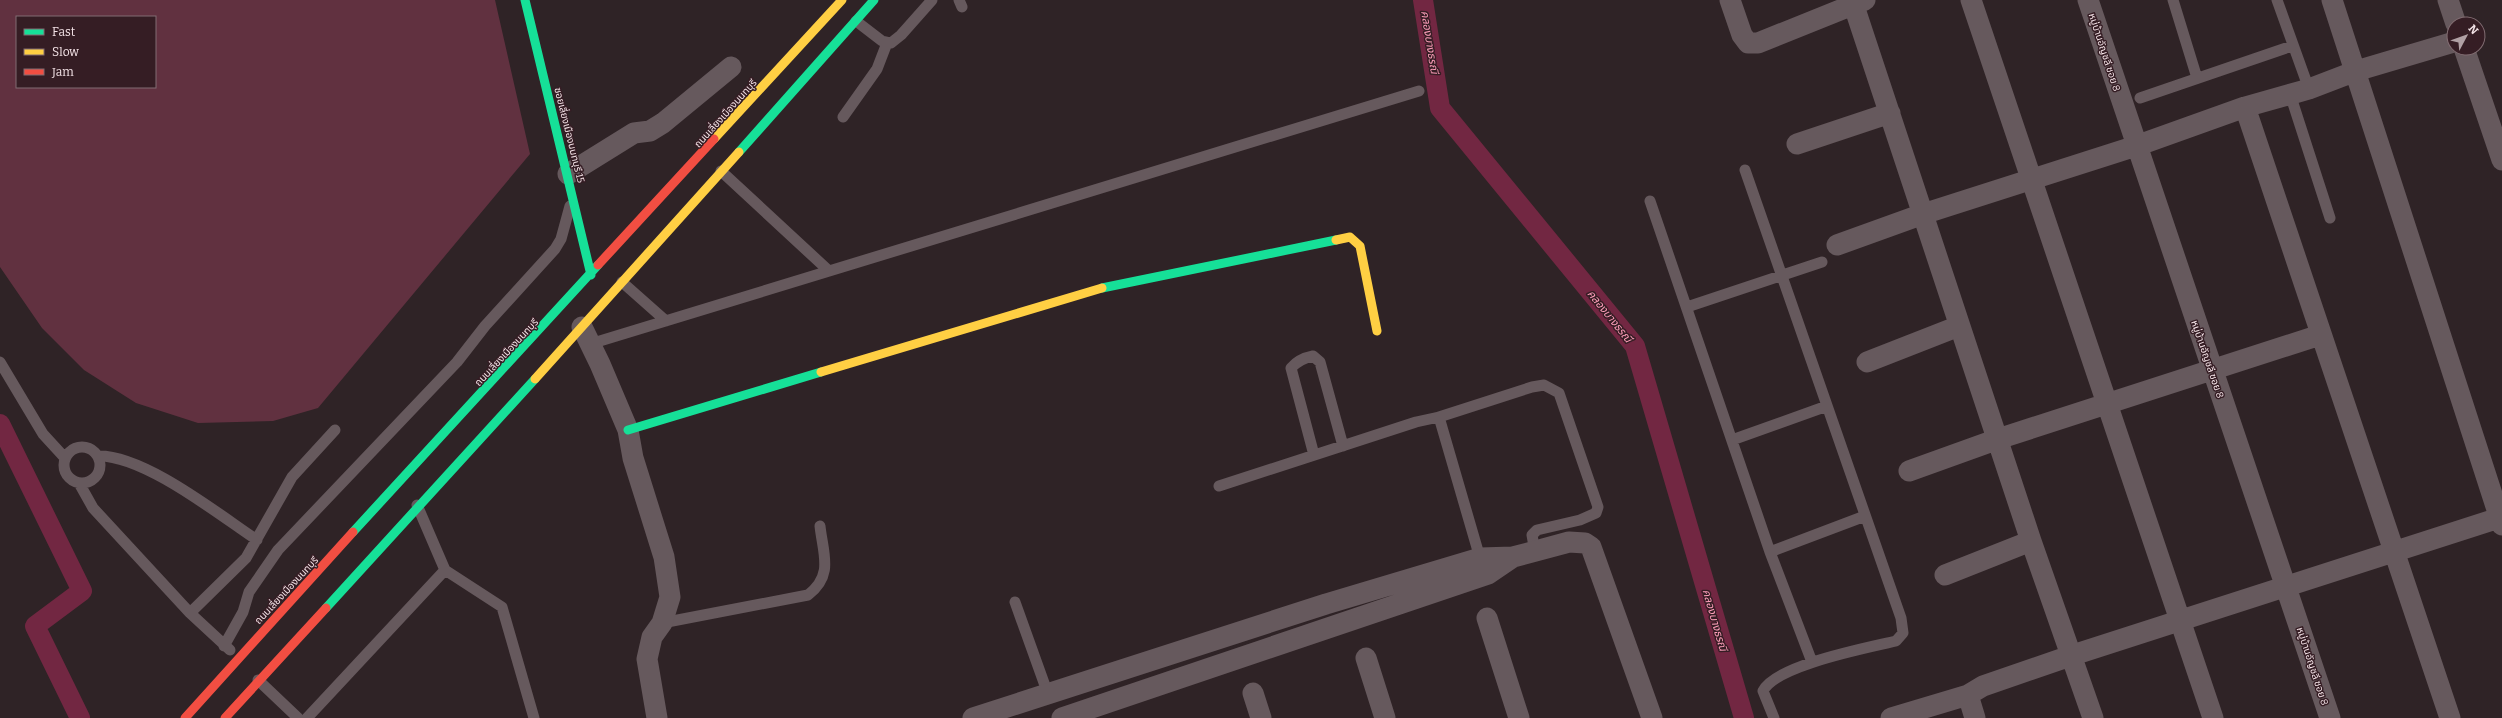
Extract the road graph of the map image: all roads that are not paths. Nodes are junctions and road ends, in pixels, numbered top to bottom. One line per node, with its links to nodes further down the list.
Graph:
1 (525, 0): 33 (main road, ซอยเลี่ยงเมืองนนทบุรี 15)
2 (842, 0): 42 (main road, ถนนเลี่ยงเมืองนนทบุรี)
3 (874, 0): 14 (main road)
4 (932, 0): 15 (lane)
5 (1730, 0): 12 (street)
6 (1971, 0): 34 (street)
7 (2088, 0): 29 (street, หมู่บ้านอัญชลี ซอย 8)
8 (2173, 0): 21 (lane)
9 (2277, 0): 17 (lane)
10 (2332, 0): 20 (street)
11 (2448, 0): 13 (street)
12 (1857, 1): 26 (street)
13 (2453, 16)
14 (856, 21): 15 (lane); 32 (main road)
15 (887, 43): 27 (lane)
16 (2446, 44): 20 (street)
17 (2292, 46): 21 (lane); 23 (lane)
18 (2467, 56): 30 (street)
19 (731, 67): 33 (street)
20 (2356, 71): 23 (street); 70 (street)
21 (2197, 78): 24 (lane)
22 (1419, 90): 41 (lane)
23 (2299, 92): 25 (street); 38 (lane)
24 (2140, 98)
25 (2245, 107): 29 (street); 49 (street)
26 (1890, 113): 28 (street); 37 (street)
27 (843, 117)
28 (1797, 144)
29 (2136, 146): 34 (street); 53 (street, หมู่บ้านอัญชลี ซอย 8)
30 (2502, 160)
31 (1745, 170): 43 (lane)
32 (721, 171): 41 (lane); 44 (main road)
33 (568, 174): 35 (main road, ซอยเลี่ยงเมืองนนทบุรี 15)
34 (2031, 180): 37 (street); 54 (street)
35 (573, 196): 42 (main road, ซอยเลี่ยงเมืองนนทบุรี 15); 89 (lane)
36 (1650, 202): 45 (lane)
37 (1923, 214): 39 (street); 47 (street)
38 (2330, 218)
39 (1837, 245)
40 (1822, 262): 43 (lane)
41 (829, 271): 46 (lane)
42 (591, 275): 91 (main road, ถนนเลี่ยงเมืองนนทบุรี)
43 (1782, 276): 45 (lane); 55 (lane)
44 (622, 282): 46 (lane); 50 (main road)
45 (1687, 307): 60 (lane)
46 (666, 322): 50 (lane)
47 (1959, 326): 52 (street); 59 (street)
48 (1377, 331): 58 (main road)
49 (2320, 334): 53 (street); 74 (street)
50 (586, 336): 58 (street); 68 (main road)
51 (0, 362): 64 (lane)
52 (1867, 362)
53 (2212, 370): 54 (street); 81 (street, หมู่บ้านอัญชลี ซอย 8)
54 (2106, 405): 59 (street); 86 (street)
55 (1827, 406): 60 (lane); 69 (lane)
56 (1439, 417): 61 (lane); 75 (lane); 78 (lane)
57 (335, 430): 72 (lane)
58 (628, 430): 87 (street)
59 (1998, 439): 65 (street); 73 (street)
60 (1732, 440): 76 (lane)
61 (1343, 446): 62 (lane); 62 (lane)
62 (1314, 455): 67 (lane)
63 (98, 456): 64 (lane); 66 (lane); 72 (lane)
64 (65, 458): 66 (lane)
65 (1909, 471)
66 (79, 483): 83 (lane)
67 (1219, 486)
68 (418, 505): 79 (lane); 94 (main road)
69 (1865, 516): 76 (lane); 93 (lane)
70 (2501, 520): 74 (street)
71 (820, 526): 87 (lane)
72 (257, 540): 83 (lane)
73 (2031, 541): 80 (street); 90 (street)
74 (2395, 550): 81 (street); 117 (street)
75 (1535, 552): 77 (street); 110 (street)
76 (1770, 552): 93 (lane)
77 (1513, 557): 78 (street); 88 (street)
78 (1480, 558): 84 (street)
79 (445, 570): 101 (lane); 102 (lane)
80 (1945, 575)
81 (2286, 585): 86 (street); 116 (street, หมู่บ้านอัญชลี ซอย 8)
82 (1015, 602): 96 (lane)
83 (190, 613): 89 (lane)
84 (1293, 614): 88 (street); 96 (street)
85 (1487, 618): 109 (street)
86 (2181, 620): 90 (street); 115 (street)
87 (662, 623): 103 (street)
88 (1299, 639): 106 (street)
89 (224, 646): 91 (lane)
90 (2073, 655): 97 (street); 114 (street)
91 (238, 657): 98 (main road, ถนนเลี่ยงเมืองนนทบุรี)
92 (1366, 658): 108 (street)
93 (1812, 662): 111 (lane)
94 (258, 680): 99 (main road); 100 (lane)
95 (1253, 693): 107 (street)
96 (1048, 694): 104 (street); 105 (street)
97 (1968, 695): 112 (street); 113 (street)
98 (185, 718)
99 (225, 718)
100 (298, 718)
101 (308, 718)
102 (534, 718)
103 (657, 718)
104 (973, 718)
105 (1055, 718)
106 (1062, 718)
107 (1261, 718)
108 (1385, 718)
109 (1519, 718)
110 (1652, 718)
111 (1774, 718)
112 (1891, 718)
113 (1975, 718)
114 (2093, 718)
115 (2213, 718)
116 (2330, 718)
117 (2450, 718)

